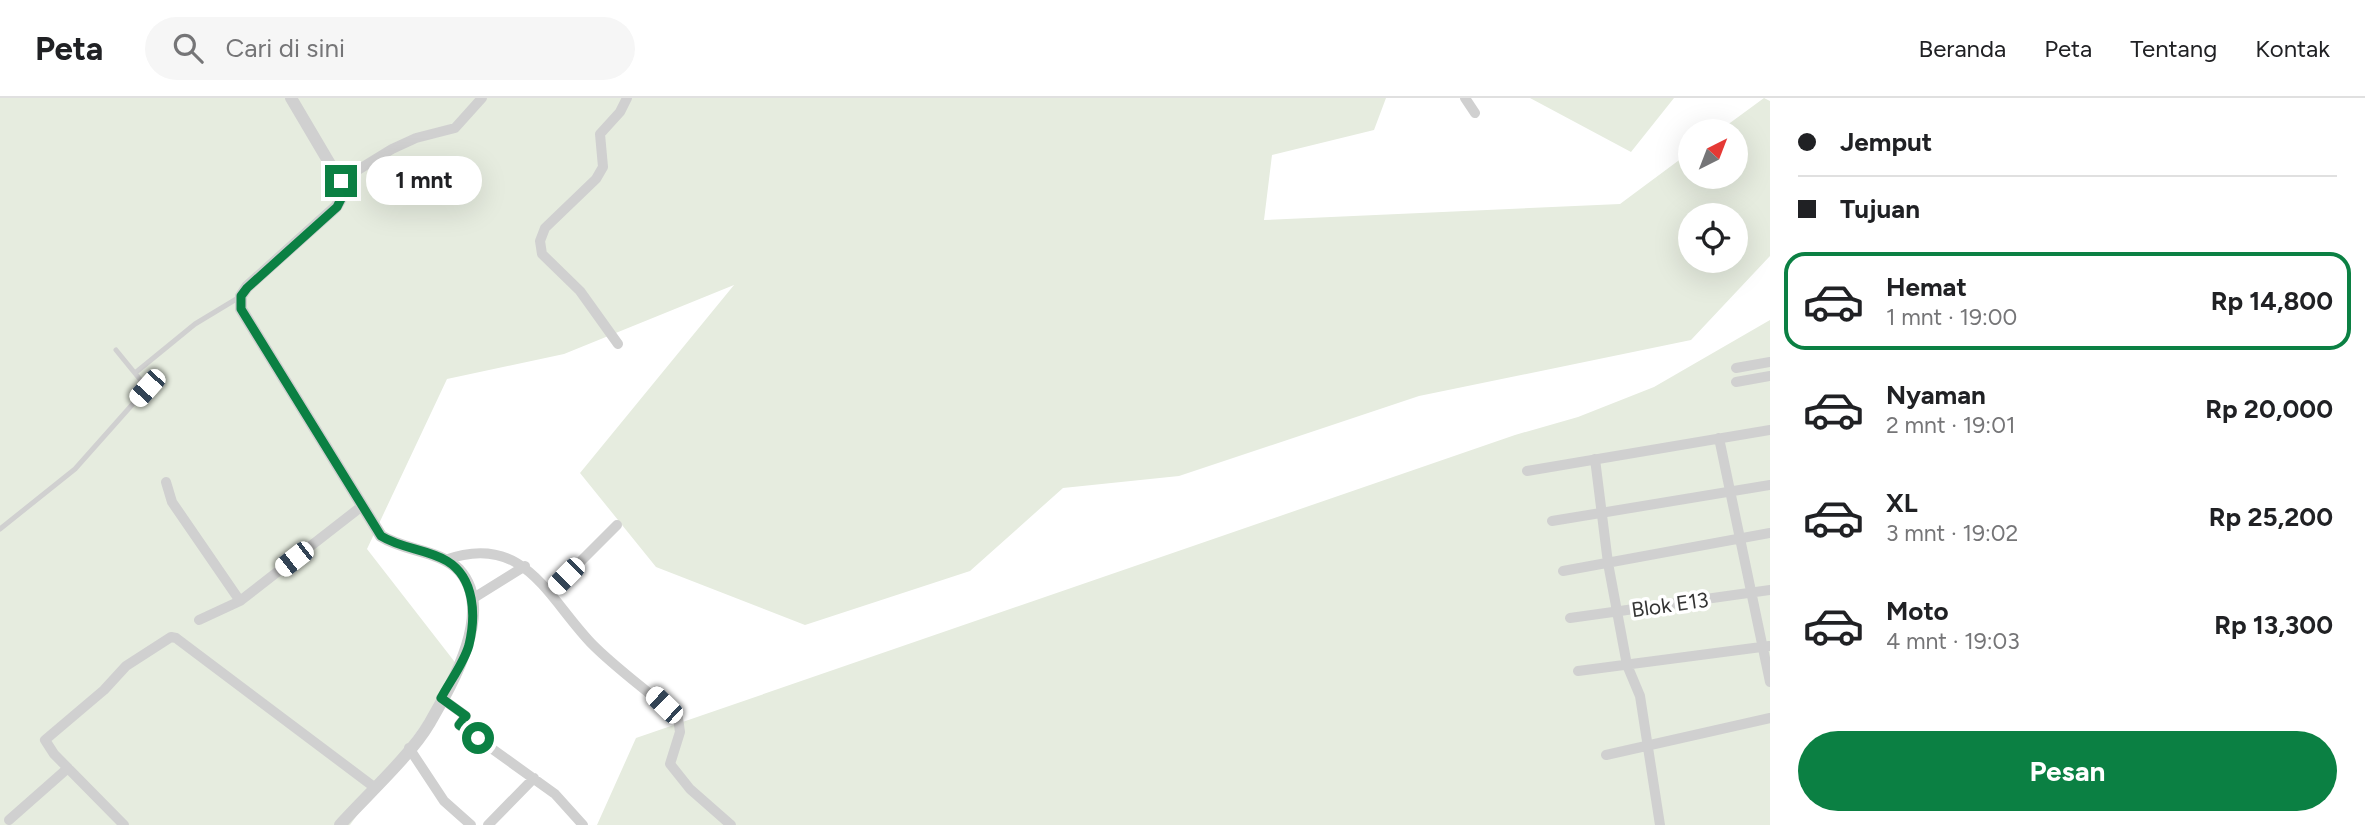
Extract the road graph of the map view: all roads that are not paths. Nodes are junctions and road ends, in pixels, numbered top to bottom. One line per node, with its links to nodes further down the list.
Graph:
1 (291, 98): 6 (street)
2 (482, 98): 6 (street)
3 (627, 98): 8 (street)
4 (1465, 98): 5 (street)
5 (1475, 113)
6 (341, 181): 7 (street)
7 (241, 296): 12 (lane); 22 (street)
8 (618, 344)
9 (116, 349): 12 (lane)
10 (1770, 362): 11 (street)
11 (1737, 368)
12 (135, 373): 26 (lane)
13 (1770, 376): 14 (street)
14 (1736, 382)
15 (1770, 430): 16 (street)
16 (1719, 438): 17 (street); 21 (street)
17 (1595, 459): 18 (street); 23 (street)
18 (1527, 471)
19 (166, 482): 37 (street)
20 (1770, 485): 21 (street)
21 (1729, 493): 23 (street); 28 (street)
22 (362, 506): 29 (street); 37 (street)
23 (1600, 512): 24 (street); 30 (street)
24 (1552, 521)
25 (617, 525): 34 (street)
26 (0, 529)
27 (1770, 533): 28 (street)
28 (1738, 538): 30 (street); 35 (street)
29 (445, 560): 31 (street); 36 (street)
30 (1608, 563): 32 (street); 38 (street)
31 (524, 566): 34 (street); 36 (street)
32 (1563, 571)
33 (1770, 590): 35 (street, Blok E13)
34 (550, 592): 59 (street)
35 (1750, 594): 38 (street, Blok E13); 41 (street)
36 (472, 599): 45 (street)
37 (240, 601): 40 (street)
38 (1619, 612): 39 (street, Blok E13); 42 (street)
39 (1570, 618)
40 (199, 620)
41 (1767, 646): 42 (street); 44 (street)
42 (1627, 666): 43 (street); 47 (street)
43 (1578, 671)
44 (1770, 682)
45 (441, 698): 48 (street); 51 (street)
46 (1770, 718): 47 (street)
47 (1649, 743): 49 (street); 60 (street)
48 (409, 748): 52 (street); 56 (street)
49 (1606, 755)
50 (68, 768): 52 (street); 53 (street); 55 (street)
51 (534, 778): 57 (street); 58 (street)
52 (374, 787): 54 (street)
53 (9, 820)
54 (343, 824)
55 (124, 825)
56 (471, 825)
57 (488, 825)
58 (583, 825)
59 (731, 825)
60 (1660, 825)

